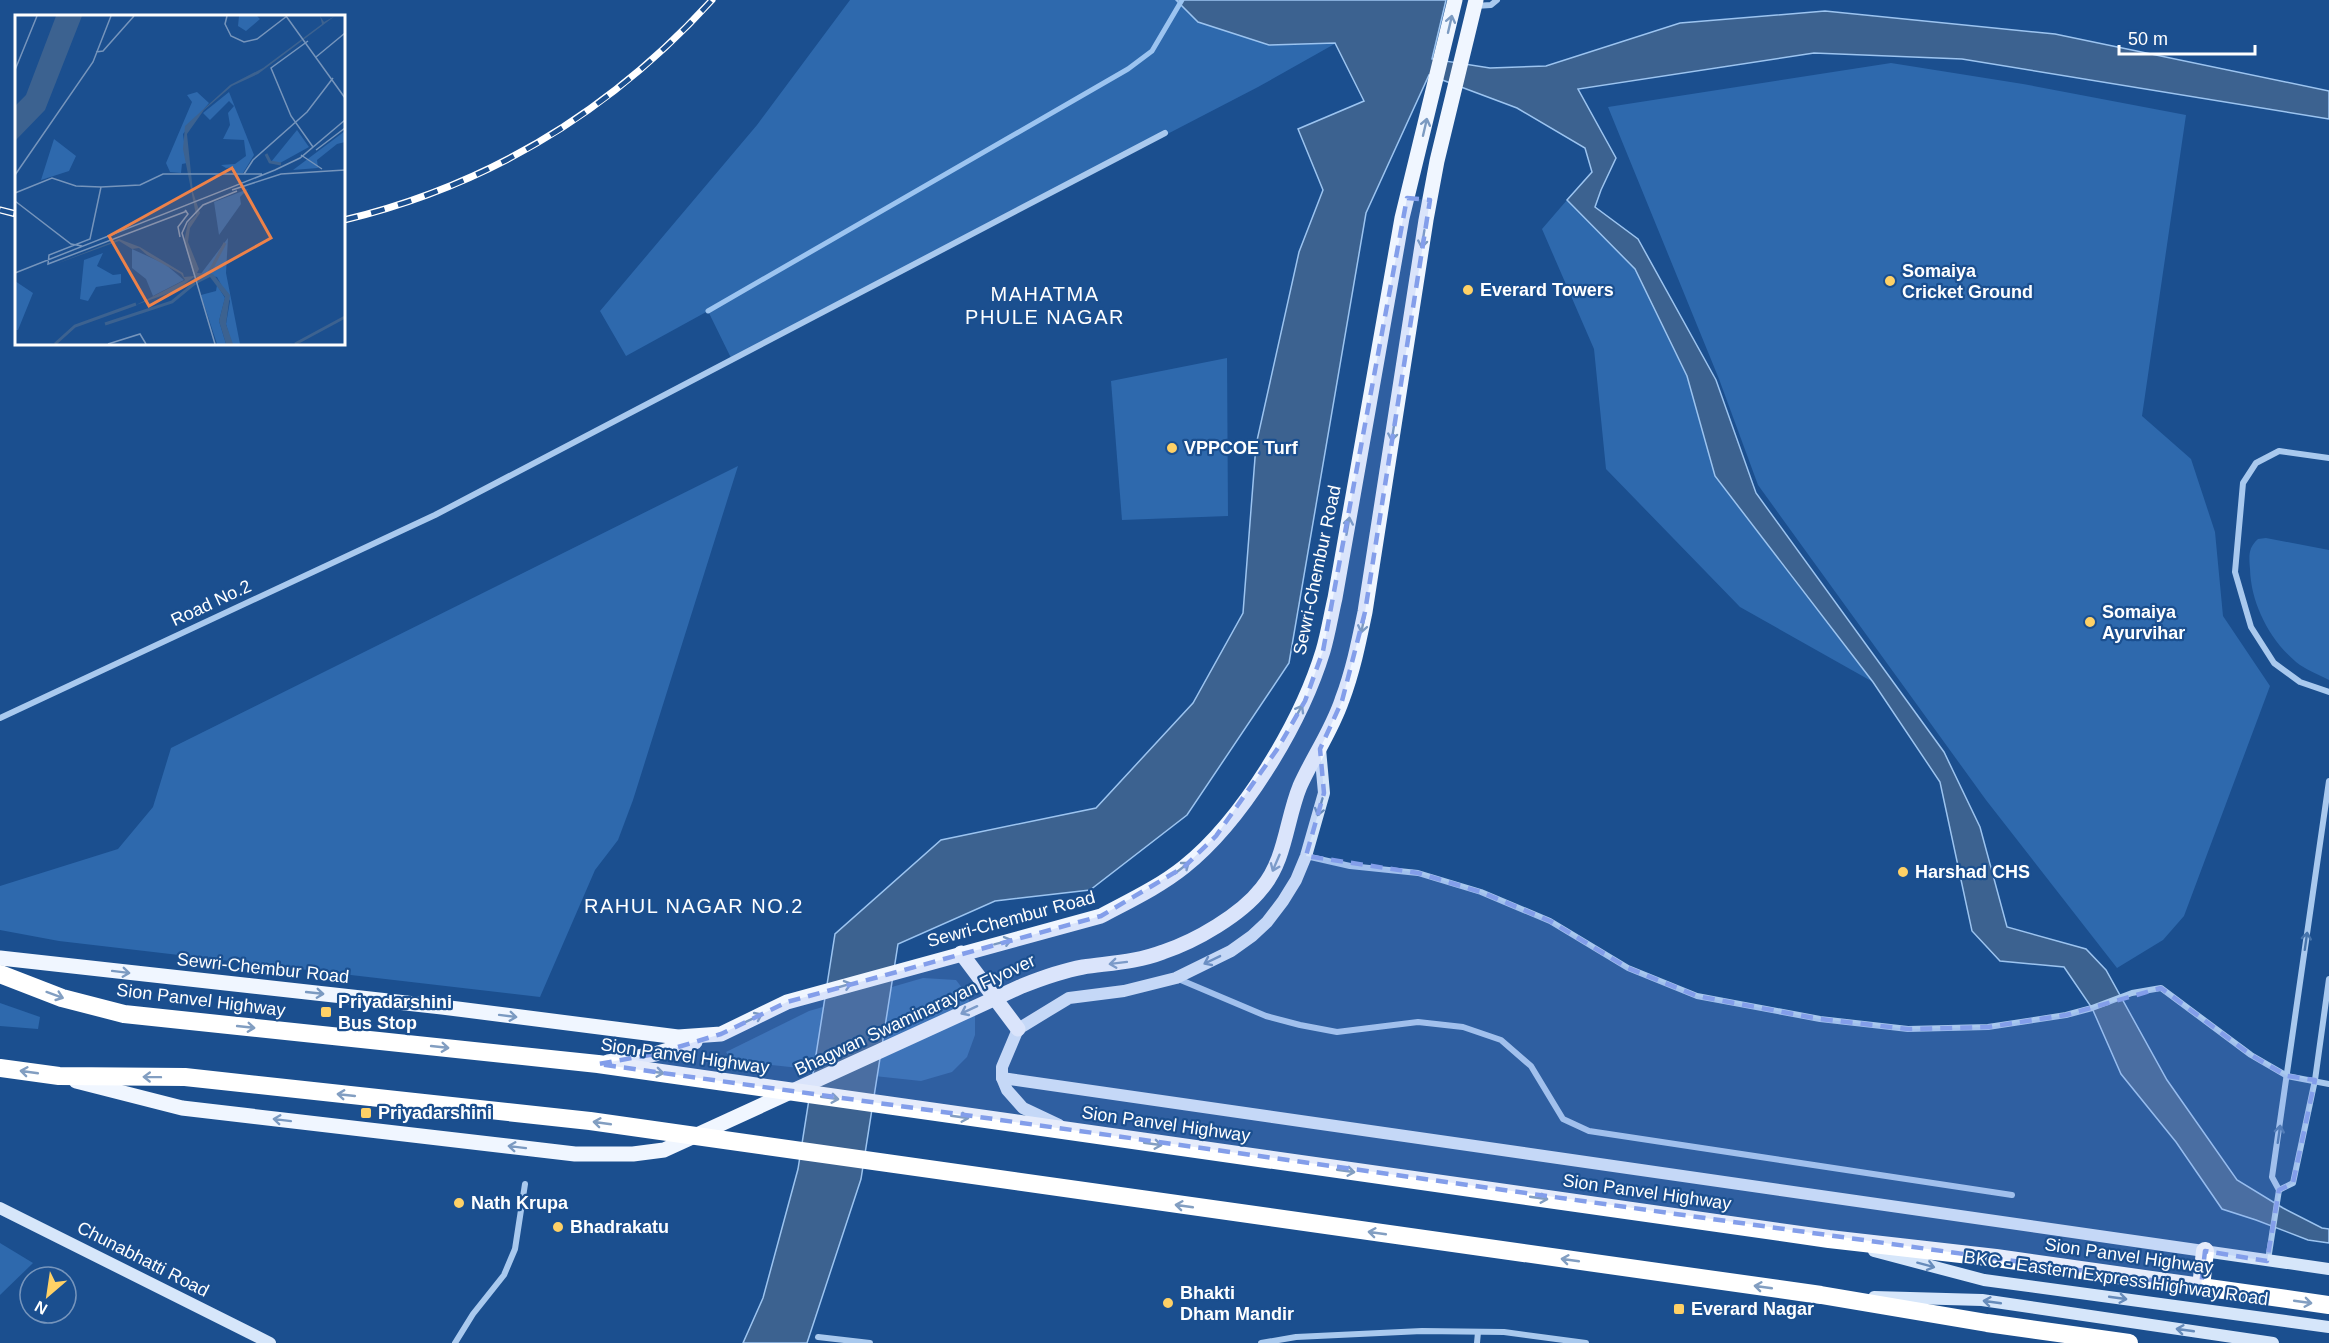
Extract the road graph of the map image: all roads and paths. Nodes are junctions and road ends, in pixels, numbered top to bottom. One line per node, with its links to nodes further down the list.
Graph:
1 (1455, 0): 5 (main road, Sewri-Chembur Road, one-way to 1)
2 (1497, 0): 3 (street)
3 (1475, 3): 6 (main road, Bhagwan Swaminarayan Flyover)
4 (1165, 133): 9 (street, Road No.2)
5 (1407, 198): 6 (main road); 13 (main road, Sewri-Chembur Road, one-way to 5)
6 (1430, 200): 10 (main road, Bhagwan Swaminarayan Flyover, one-way to 10)
7 (2329, 458): 8 (street)
8 (2329, 692)
9 (0, 718)
10 (1320, 749): 12 (street, one-way to 12); 22 (main road, Bhagwan Swaminarayan Flyover, one-way to 22)
11 (2329, 781): 23 (street, one-way to 11)
12 (1306, 856): 16 (street, one-way to 16); 23 (street)
13 (961, 953): 18 (main road); 19 (main road, Sewri-Chembur Road, one-way to 13)
14 (0, 958): 19 (main road, Sewri-Chembur Road, one-way to 19)
15 (0, 974): 20 (highway, Sion Panvel Highway, one-way to 20)
16 (1176, 978): 18 (street); 30 (street)
17 (2329, 979): 25 (street)
18 (1018, 1029): 24 (street)
19 (721, 1034): 20 (main road)
20 (598, 1064): 27 (highway, Sion Panvel Highway, one-way to 27)
21 (0, 1068): 22 (highway, one-way to 21)
22 (59, 1076): 37 (highway, one-way to 22)
23 (2287, 1076): 25 (street); 29 (street, one-way to 23)
24 (1002, 1078): 27 (street); 33 (street)
25 (2315, 1080): 26 (street); 29 (street)
26 (2329, 1084)
27 (1077, 1133): 32 (highway, Sion Panvel Highway, one-way to 32)
28 (525, 1184): 43 (street)
29 (2279, 1190): 34 (street)
30 (2012, 1195)
31 (0, 1208): 42 (street, Chunabhatti Road)
32 (1829, 1239): 36 (highway, Sion Panvel Highway); 39 (street, BKC - Eastern Express Highway Road, one-way to 39)
33 (2205, 1251): 34 (street); 36 (highway)
34 (2267, 1261): 35 (street)
35 (2329, 1269)
36 (2201, 1287): 38 (highway, Sion Panvel Highway, one-way to 38)
37 (1821, 1295): 48 (highway); 49 (street, one-way to 37)
38 (2329, 1305)
39 (2329, 1327)
40 (1478, 1332): 45 (street); 46 (street); 47 (street)
41 (818, 1337): 44 (street)
42 (270, 1343)
43 (455, 1343)
44 (866, 1343)
45 (1261, 1343)
46 (1478, 1343)
47 (1586, 1343)
48 (2129, 1343)
49 (2273, 1343)

